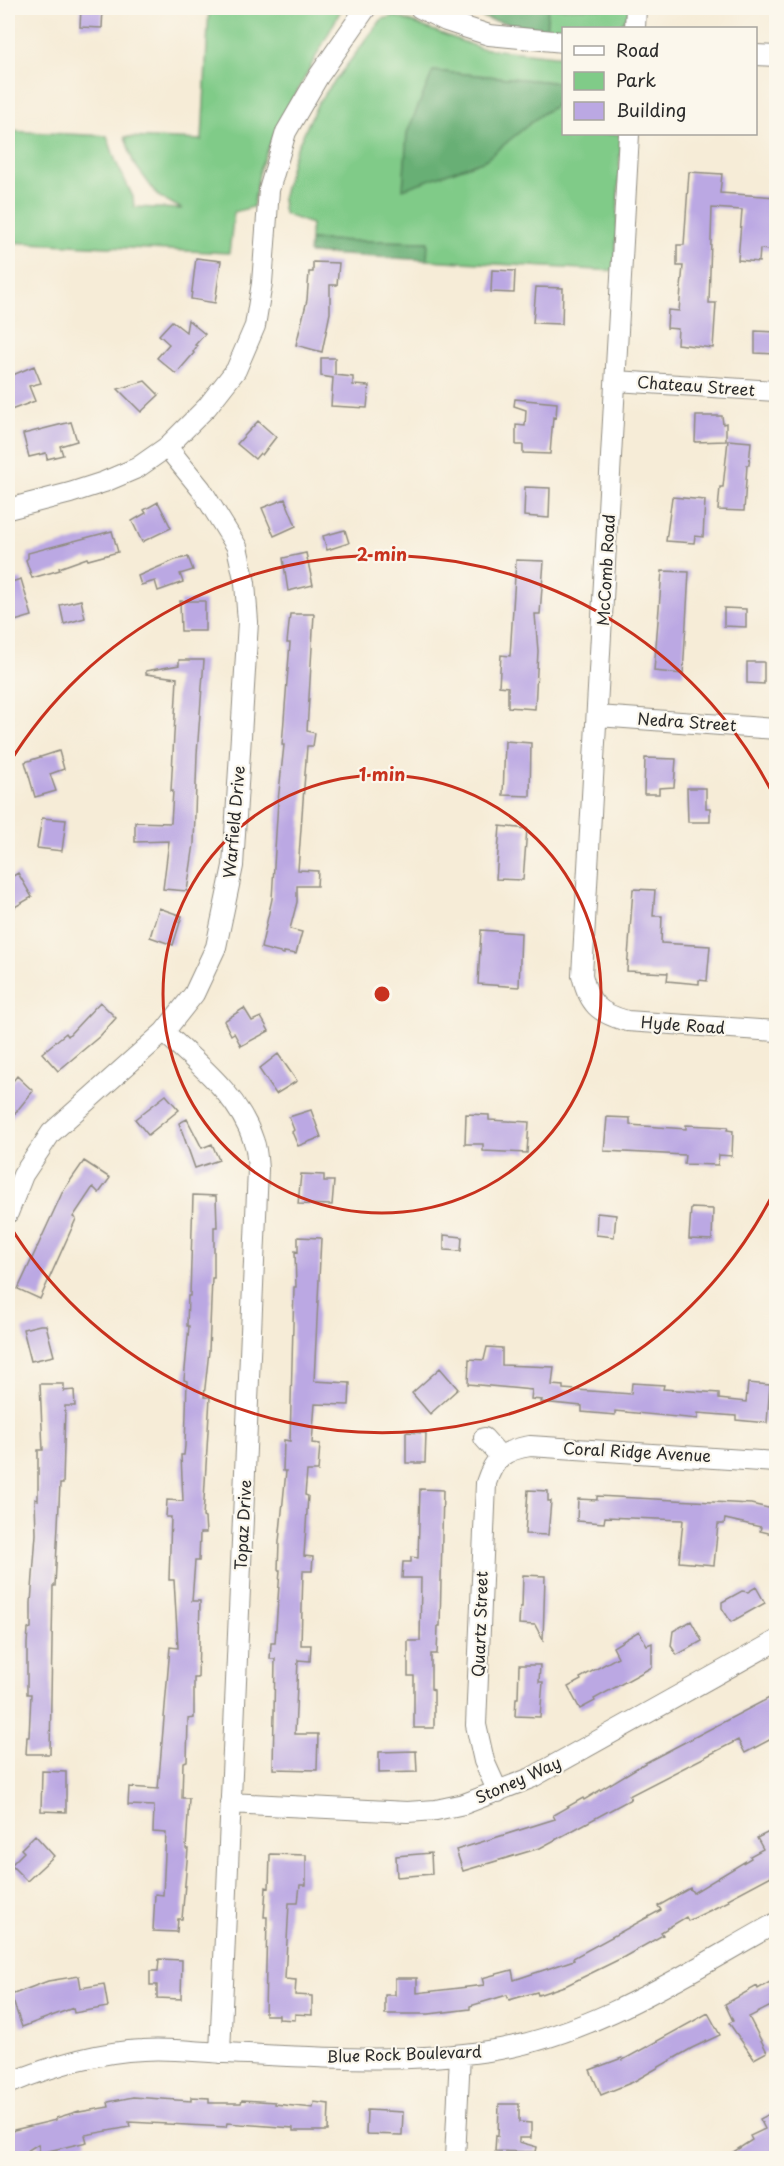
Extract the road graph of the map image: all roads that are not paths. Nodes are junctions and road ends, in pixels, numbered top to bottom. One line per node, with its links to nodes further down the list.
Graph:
1 (366, 8): 11 (street)
2 (420, 8): 5 (street)
3 (636, 8): 4 (street)
4 (635, 27)
5 (562, 42)
6 (757, 55): 7 (street)
7 (777, 56)
8 (629, 135): 9 (street, McComb Road)
9 (616, 381): 10 (street, Chateau Street); 13 (street, McComb Road)
10 (777, 391)
11 (167, 447): 12 (street); 17 (street, Warfield Drive)
12 (8, 509)
13 (598, 716): 14 (street, Nedra Street); 15 (street, McComb Road)
14 (777, 729)
15 (594, 1004): 16 (street, Hyde Road)
16 (777, 1031)
17 (164, 1032): 18 (street, Warfield Drive); 24 (street, Topaz Drive)
18 (8, 1213)
19 (484, 1438): 20 (street)
20 (500, 1456): 21 (street, Coral Ridge Avenue); 23 (street, Quartz Street)
21 (777, 1462)
22 (777, 1641): 23 (street, Stoney Way)
23 (498, 1792): 24 (street, Stoney Way)
24 (230, 1803): 26 (street, Topaz Drive)
25 (777, 1923): 27 (street, Blue Rock Boulevard)
26 (219, 2053): 27 (street, Blue Rock Boulevard); 28 (street, Blue Rock Boulevard)
27 (460, 2055): 29 (street)
28 (8, 2084)
29 (455, 2158)

